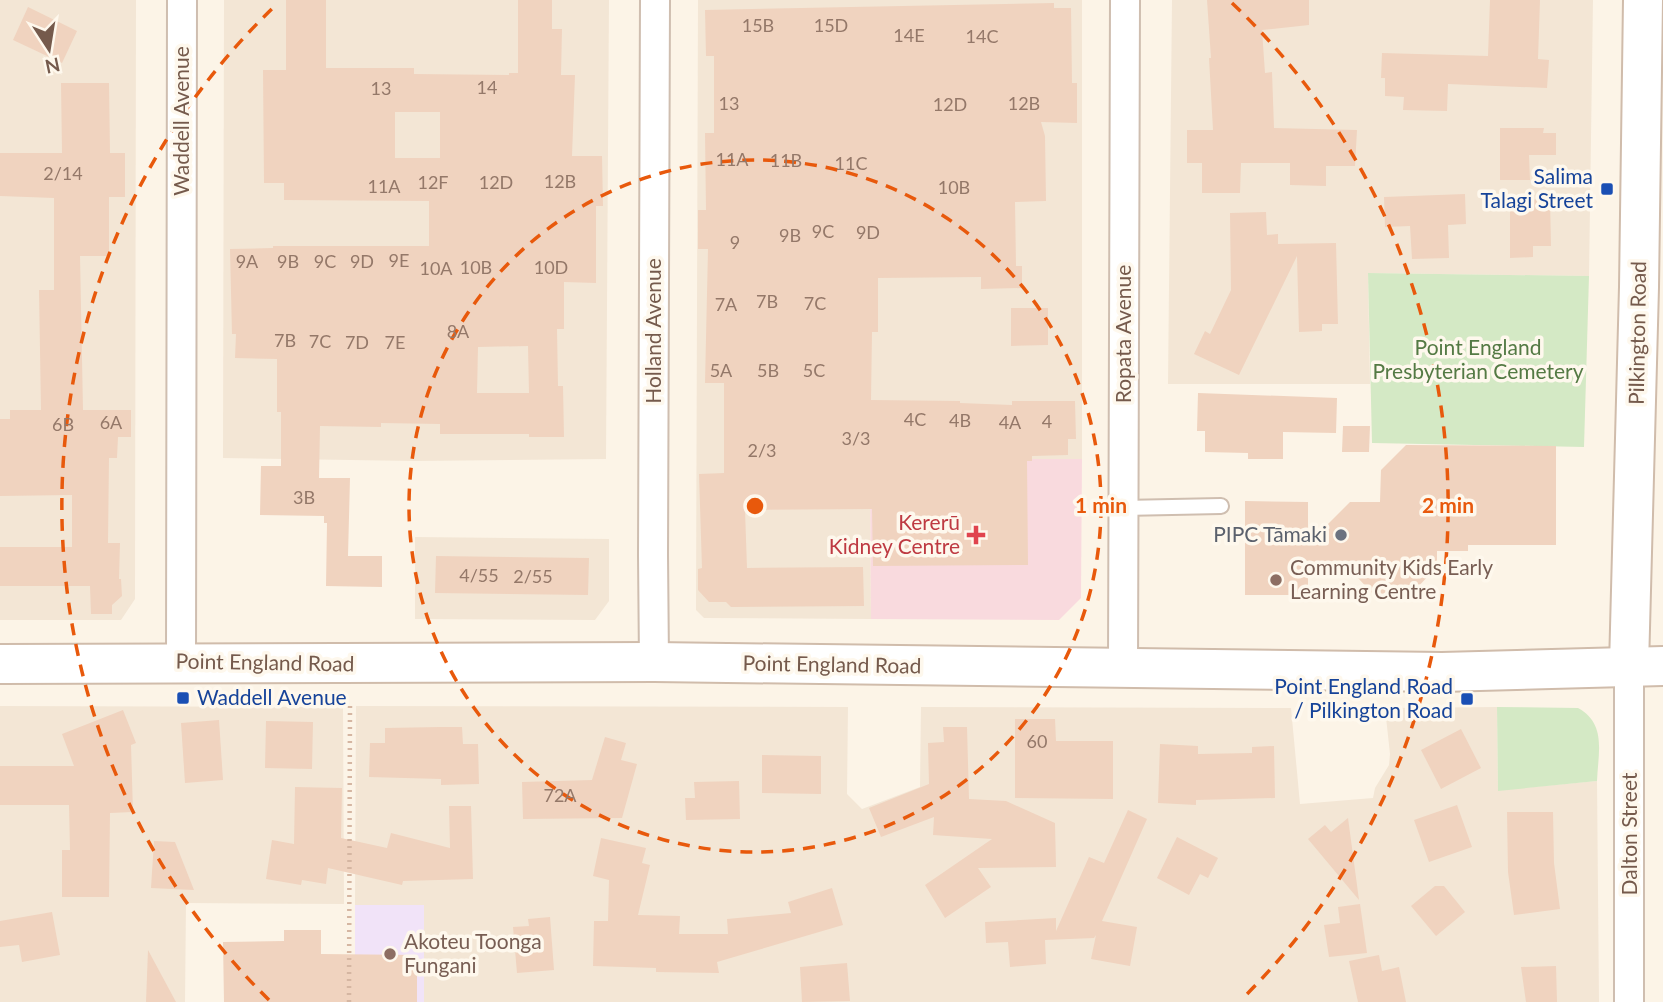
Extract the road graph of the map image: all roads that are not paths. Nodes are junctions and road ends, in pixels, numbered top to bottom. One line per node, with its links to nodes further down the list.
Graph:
1 (182, 0): 8 (street, Waddell Avenue)
2 (655, 0): 9 (street, Holland Avenue)
3 (1125, 0): 7 (street, Ropata Avenue)
4 (1643, 0): 5 (street, Pilkington Road)
5 (1651, 288): 11 (street, Pilkington Road)
6 (1221, 506): 7 (lane)
7 (1123, 508): 12 (street, Ropata Avenue)
8 (181, 662): 9 (street, Point England Road); 10 (street, Point England Road)
9 (654, 662): 12 (street, Point England Road)
10 (0, 664)
11 (1646, 666): 12 (street, Point England Road); 13 (street, Dalton Street)
12 (1123, 668)
13 (1629, 1002)

